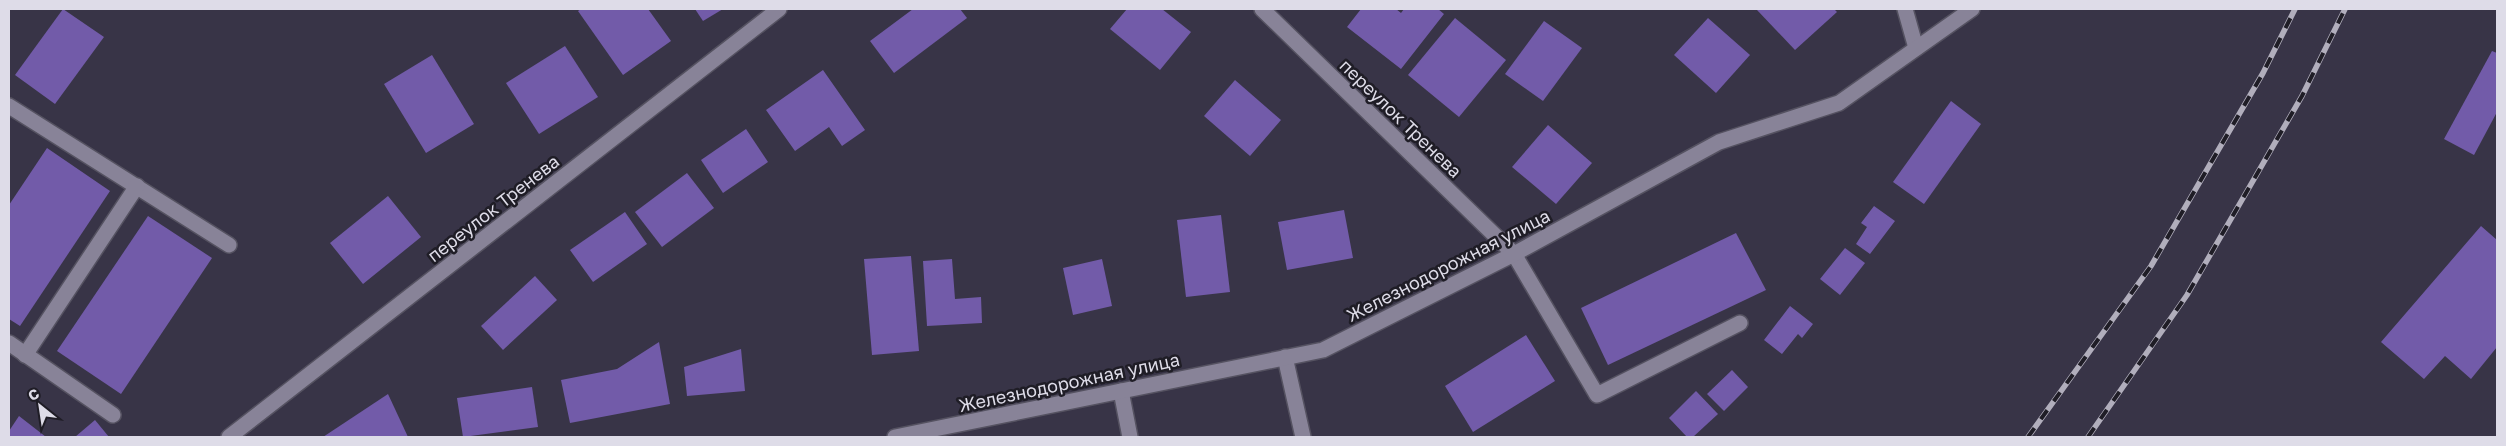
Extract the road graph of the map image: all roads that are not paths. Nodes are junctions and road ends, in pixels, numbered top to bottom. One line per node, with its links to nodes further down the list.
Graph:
1 (779, 9): 16 (street, переулок Тренева)
2 (1262, 9): 9 (street, переулок Тренева)
3 (1905, 9): 5 (street)
4 (1972, 9): 5 (street, Железнодорожная улица)
5 (1916, 48): 9 (street, Железнодорожная улица)
6 (9, 106): 7 (street)
7 (137, 186): 8 (street); 12 (street)
8 (229, 245)
9 (1514, 254): 10 (street, переулок Тренева); 13 (street, Железнодорожная улица)
10 (1740, 323)
11 (9, 344): 12 (street)
12 (25, 355): 15 (street)
13 (1285, 357): 14 (street, Железнодорожная улица); 19 (street)
14 (1121, 391): 17 (street, Железнодорожная улица); 18 (street)
15 (113, 415)
16 (229, 437)
17 (895, 437)
18 (1130, 437)
19 (1303, 437)

